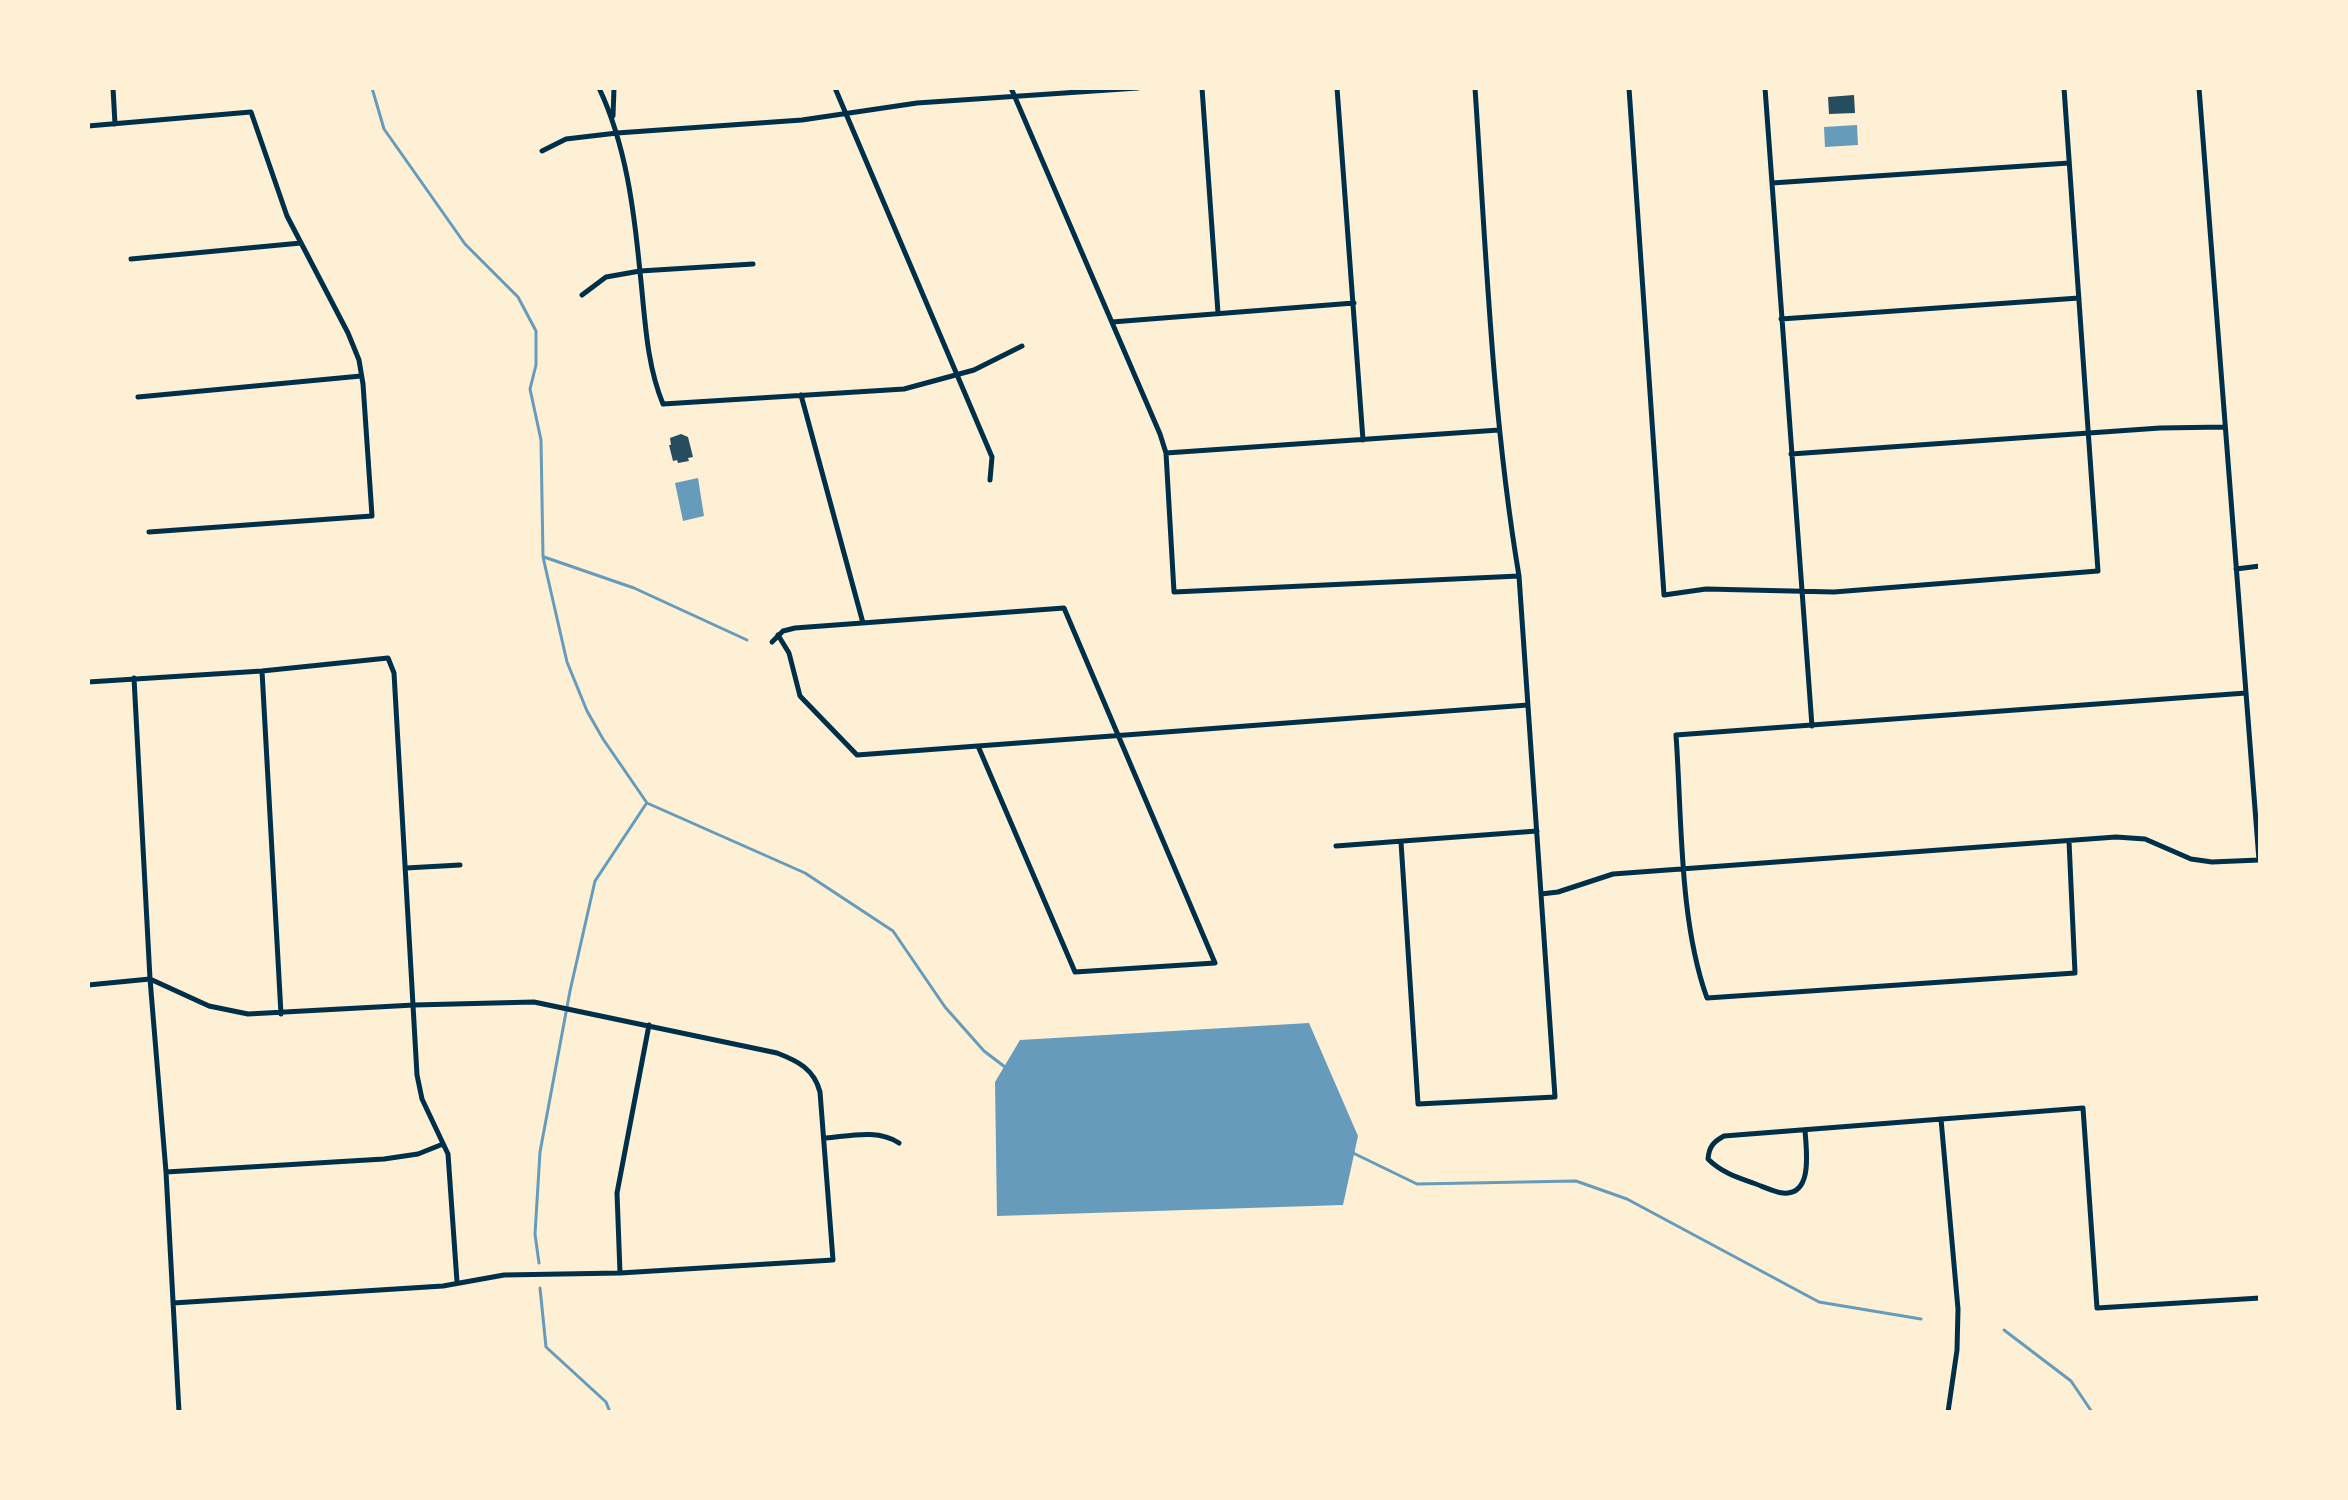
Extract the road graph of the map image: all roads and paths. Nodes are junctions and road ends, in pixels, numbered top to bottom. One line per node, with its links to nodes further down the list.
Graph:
1 (113, 88): 17 (street)
2 (599, 88): 16 (street)
3 (614, 88): 16 (street)
4 (835, 88): 15 (street)
5 (1011, 88): 14 (street)
6 (1138, 88): 14 (street)
7 (1202, 88): 30 (street)
8 (1337, 88): 29 (street)
9 (1475, 88): 39 (street)
10 (1629, 88): 49 (street)
11 (1765, 88): 22 (street)
12 (2064, 88): 21 (street)
13 (2199, 88): 38 (street)
14 (1015, 98): 15 (street); 32 (street)
15 (845, 112): 19 (street); 34 (street)
16 (613, 117): 19 (street)
17 (115, 124): 18 (street); 23 (street)
18 (88, 126)
19 (617, 133): 20 (street); 26 (street)
20 (542, 151)
21 (2069, 163): 22 (street); 28 (street)
22 (1772, 183): 31 (street)
23 (301, 243): 24 (street); 35 (street)
24 (131, 259)
25 (753, 264): 26 (street)
26 (640, 271): 27 (street); 36 (street)
27 (582, 295)
28 (2079, 298): 31 (street); 40 (street)
29 (1354, 303): 30 (street); 41 (street)
30 (1218, 313): 32 (street)
31 (1781, 319): 43 (street)
32 (1112, 322): 42 (street)
33 (1022, 346): 34 (street)
34 (958, 375): 36 (street); 44 (street)
35 (361, 376): 37 (street); 45 (street)
36 (801, 395): 50 (street)
37 (138, 397)
38 (2225, 427): 40 (street); 47 (street)
39 (1499, 430): 41 (street); 48 (street)
40 (2088, 433): 43 (street); 49 (street)
41 (1363, 440): 42 (street)
42 (1166, 453): 48 (street)
43 (1791, 454): 49 (street)
44 (990, 480)
45 (149, 532)
46 (2260, 566): 47 (street)
47 (2236, 569): 56 (street)
48 (1519, 576): 57 (street)
49 (1801, 593): 58 (street)
50 (863, 623): 51 (street); 59 (street)
51 (778, 635): 52 (street); 60 (street)
52 (772, 642)
53 (262, 671): 54 (street); 67 (street); 73 (street)
54 (134, 678): 55 (street); 70 (street)
55 (88, 682)
56 (2246, 693): 58 (street); 65 (street)
57 (1528, 705): 59 (street); 61 (street)
58 (1812, 726): 68 (street)
59 (1117, 736): 60 (street); 60 (street)
60 (978, 746)
61 (1537, 831): 63 (street); 69 (street)
62 (2069, 841): 65 (street); 68 (street); 68 (street)
63 (1401, 842): 64 (street); 69 (street)
64 (1336, 846)
65 (2259, 860)
66 (460, 865): 67 (street)
67 (406, 868): 72 (street)
68 (1685, 869): 69 (street)
69 (1541, 894)
70 (150, 979): 71 (street); 73 (street); 80 (street)
71 (88, 985)
72 (414, 1005): 73 (street); 74 (street); 79 (street)
73 (281, 1014)
74 (649, 1025): 77 (street); 81 (street)
75 (1941, 1119): 76 (street); 83 (street); 86 (street)
76 (1805, 1130): 76 (street)
77 (826, 1138): 78 (street); 81 (street)
78 (899, 1143)
79 (443, 1144): 80 (street); 82 (street)
80 (166, 1172): 84 (street)
81 (620, 1273): 82 (street)
82 (457, 1282): 84 (street)
83 (2260, 1298)
84 (173, 1303): 85 (street)
85 (179, 1412)
86 (1948, 1412)

